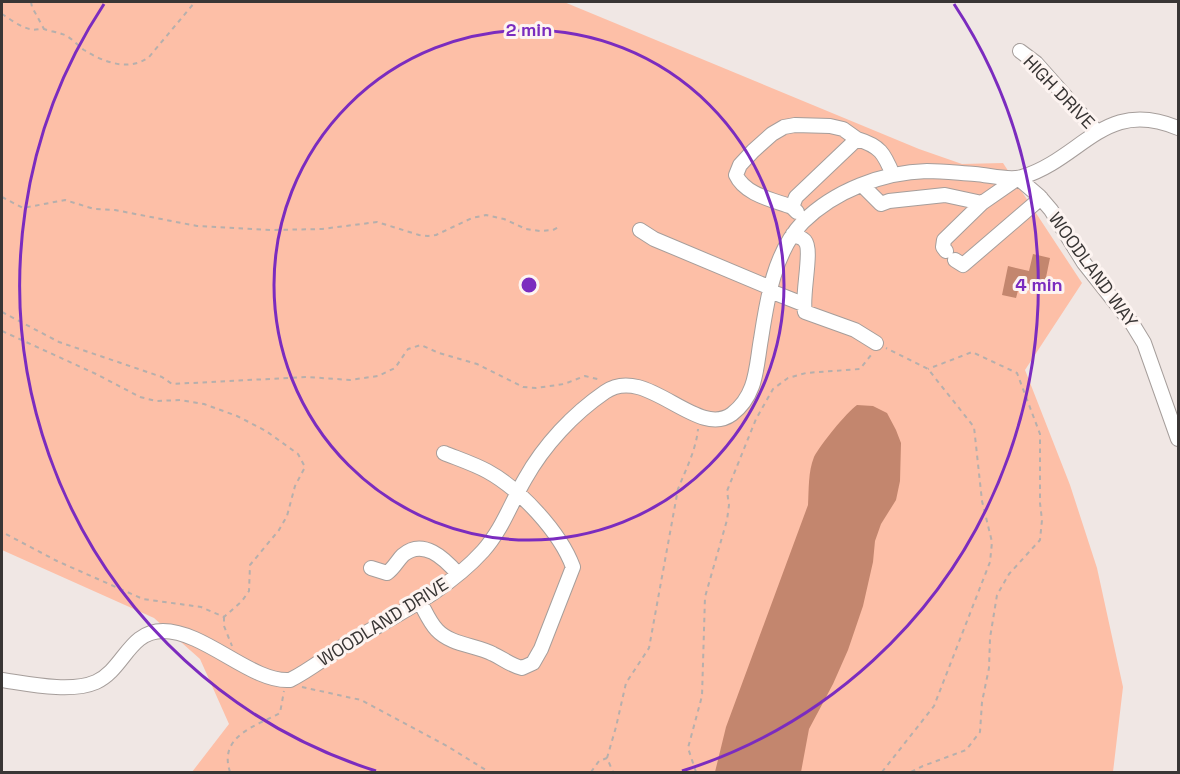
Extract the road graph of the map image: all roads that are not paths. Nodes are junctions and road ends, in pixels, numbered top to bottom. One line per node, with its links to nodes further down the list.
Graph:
1 (1020, 51): 3 (street, HIGH DRIVE)
2 (1179, 128): 3 (street)
3 (1097, 132): 6 (street)
4 (857, 139): 5 (street); 10 (street); 10 (street)
5 (893, 175): 6 (street); 7 (street)
6 (1018, 178): 8 (street, WOODLAND WAY); 9 (street)
7 (862, 185): 9 (street); 11 (street)
8 (1041, 198): 9 (street); 17 (street, WOODLAND WAY)
9 (982, 203)
10 (792, 207): 11 (street)
11 (804, 221): 13 (street)
12 (640, 230): 14 (street)
13 (793, 234): 14 (street); 15 (street)
14 (771, 290): 15 (street); 19 (street, WOODLAND DRIVE)
15 (803, 304): 16 (street)
16 (876, 343)
17 (1179, 439)
18 (444, 453): 19 (street)
19 (518, 493): 21 (street, WOODLAND DRIVE); 22 (street)
20 (371, 568): 21 (street)
21 (458, 574): 22 (street, WOODLAND DRIVE)
22 (420, 602): 23 (street, WOODLAND DRIVE)
23 (2, 680)

